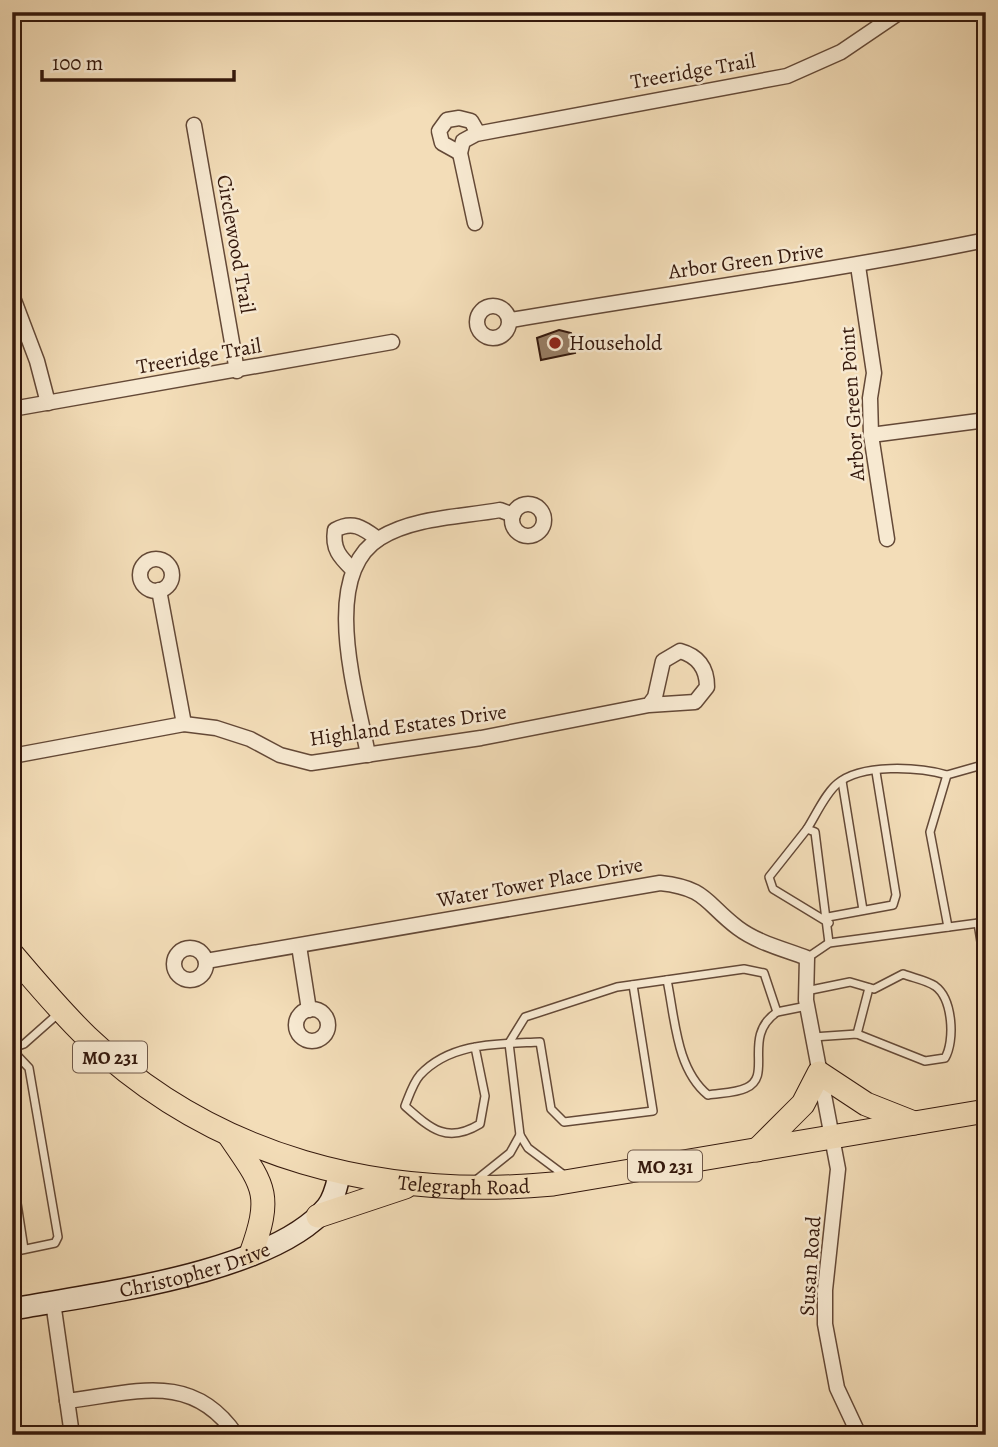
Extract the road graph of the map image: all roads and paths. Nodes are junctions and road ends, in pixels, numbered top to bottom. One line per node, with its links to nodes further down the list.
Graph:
1 (900, 12): 3 (street, Treeridge Trail)
2 (194, 125): 11 (street, Circlewood Trail)
3 (478, 133): 4 (street); 4 (street)
4 (460, 153): 5 (street)
5 (475, 223)
6 (986, 240): 7 (street, Arbor Green Drive)
7 (858, 266): 9 (street, Arbor Green Drive); 15 (street, Arbor Green Point)
8 (12, 295): 12 (street)
9 (511, 320)
10 (392, 342): 11 (street, Treeridge Trail)
11 (237, 371): 12 (street, Treeridge Trail)
12 (47, 403): 13 (street, Treeridge Trail)
13 (12, 409)
14 (986, 420): 15 (street)
15 (871, 435): 18 (street, Arbor Green Point)
16 (513, 514): 17 (street)
17 (378, 539): 19 (street); 19 (street)
18 (887, 539)
19 (352, 569): 23 (street)
20 (159, 590): 22 (street)
21 (649, 705): 21 (street, Highland Estates Drive); 23 (street, Highland Estates Drive)
22 (184, 724): 23 (street, Highland Estates Drive); 24 (street, Highland Estates Drive)
23 (368, 755)
24 (12, 756)
25 (986, 764): 27 (lane)
26 (876, 772): 27 (lane); 28 (lane); 30 (lane)
27 (947, 775): 33 (lane)
28 (842, 781): 29 (lane); 30 (lane)
29 (807, 829): 31 (lane); 31 (lane)
30 (863, 910): 31 (lane)
31 (828, 920): 34 (lane)
32 (982, 923): 33 (lane); 39 (lane)
33 (948, 927): 34 (lane)
34 (829, 943): 37 (lane)
35 (299, 946): 37 (street, Water Tower Place Drive); 38 (street, Water Tower Place Drive); 45 (street)
36 (12, 954): 46 (main road, Telegraph Road / MO 231)
37 (807, 958): 43 (street)
38 (206, 961)
39 (986, 973)
40 (667, 980): 41 (lane); 47 (lane); 47 (lane)
41 (633, 985): 50 (lane); 50 (lane)
42 (869, 988): 43 (lane); 48 (lane); 48 (lane)
43 (806, 991): 44 (street)
44 (807, 1006): 47 (lane); 49 (street)
45 (309, 1010)
46 (61, 1011): 52 (lane); 56 (main road, Telegraph Road / MO 231)
47 (777, 1012)
48 (856, 1034): 49 (lane)
49 (812, 1037): 53 (street)
50 (509, 1044): 51 (lane); 57 (lane)
51 (475, 1047): 51 (lane)
52 (12, 1049): 66 (lane)
53 (819, 1073): 55 (main road); 58 (street); 59 (main road)
54 (986, 1111): 55 (main road, Telegraph Road / MO 231)
55 (914, 1123): 58 (main road, Telegraph Road / MO 231)
56 (229, 1135): 61 (main road, Telegraph Road / MO 231); 68 (main road)
57 (520, 1135): 62 (lane); 64 (lane)
58 (831, 1138): 59 (main road, Telegraph Road / MO 231); 74 (street, Susan Road)
59 (757, 1150): 62 (main road, Telegraph Road / MO 231)
60 (12, 1171): 66 (lane)
61 (340, 1172): 63 (main road, Telegraph Road / MO 231); 65 (street, Christopher Drive)
62 (573, 1181): 64 (main road, Telegraph Road / MO 231)
63 (411, 1185): 64 (main road, Telegraph Road / MO 231); 65 (main road)
64 (466, 1188)
65 (318, 1216): 68 (street, Christopher Drive)
66 (24, 1249): 67 (lane)
67 (12, 1252)
68 (251, 1254): 69 (street, Christopher Drive)
69 (53, 1302): 70 (street, Christopher Drive); 71 (street)
70 (12, 1309)
71 (68, 1401): 72 (street); 73 (street)
72 (72, 1435)
73 (236, 1435)
74 (859, 1435)

